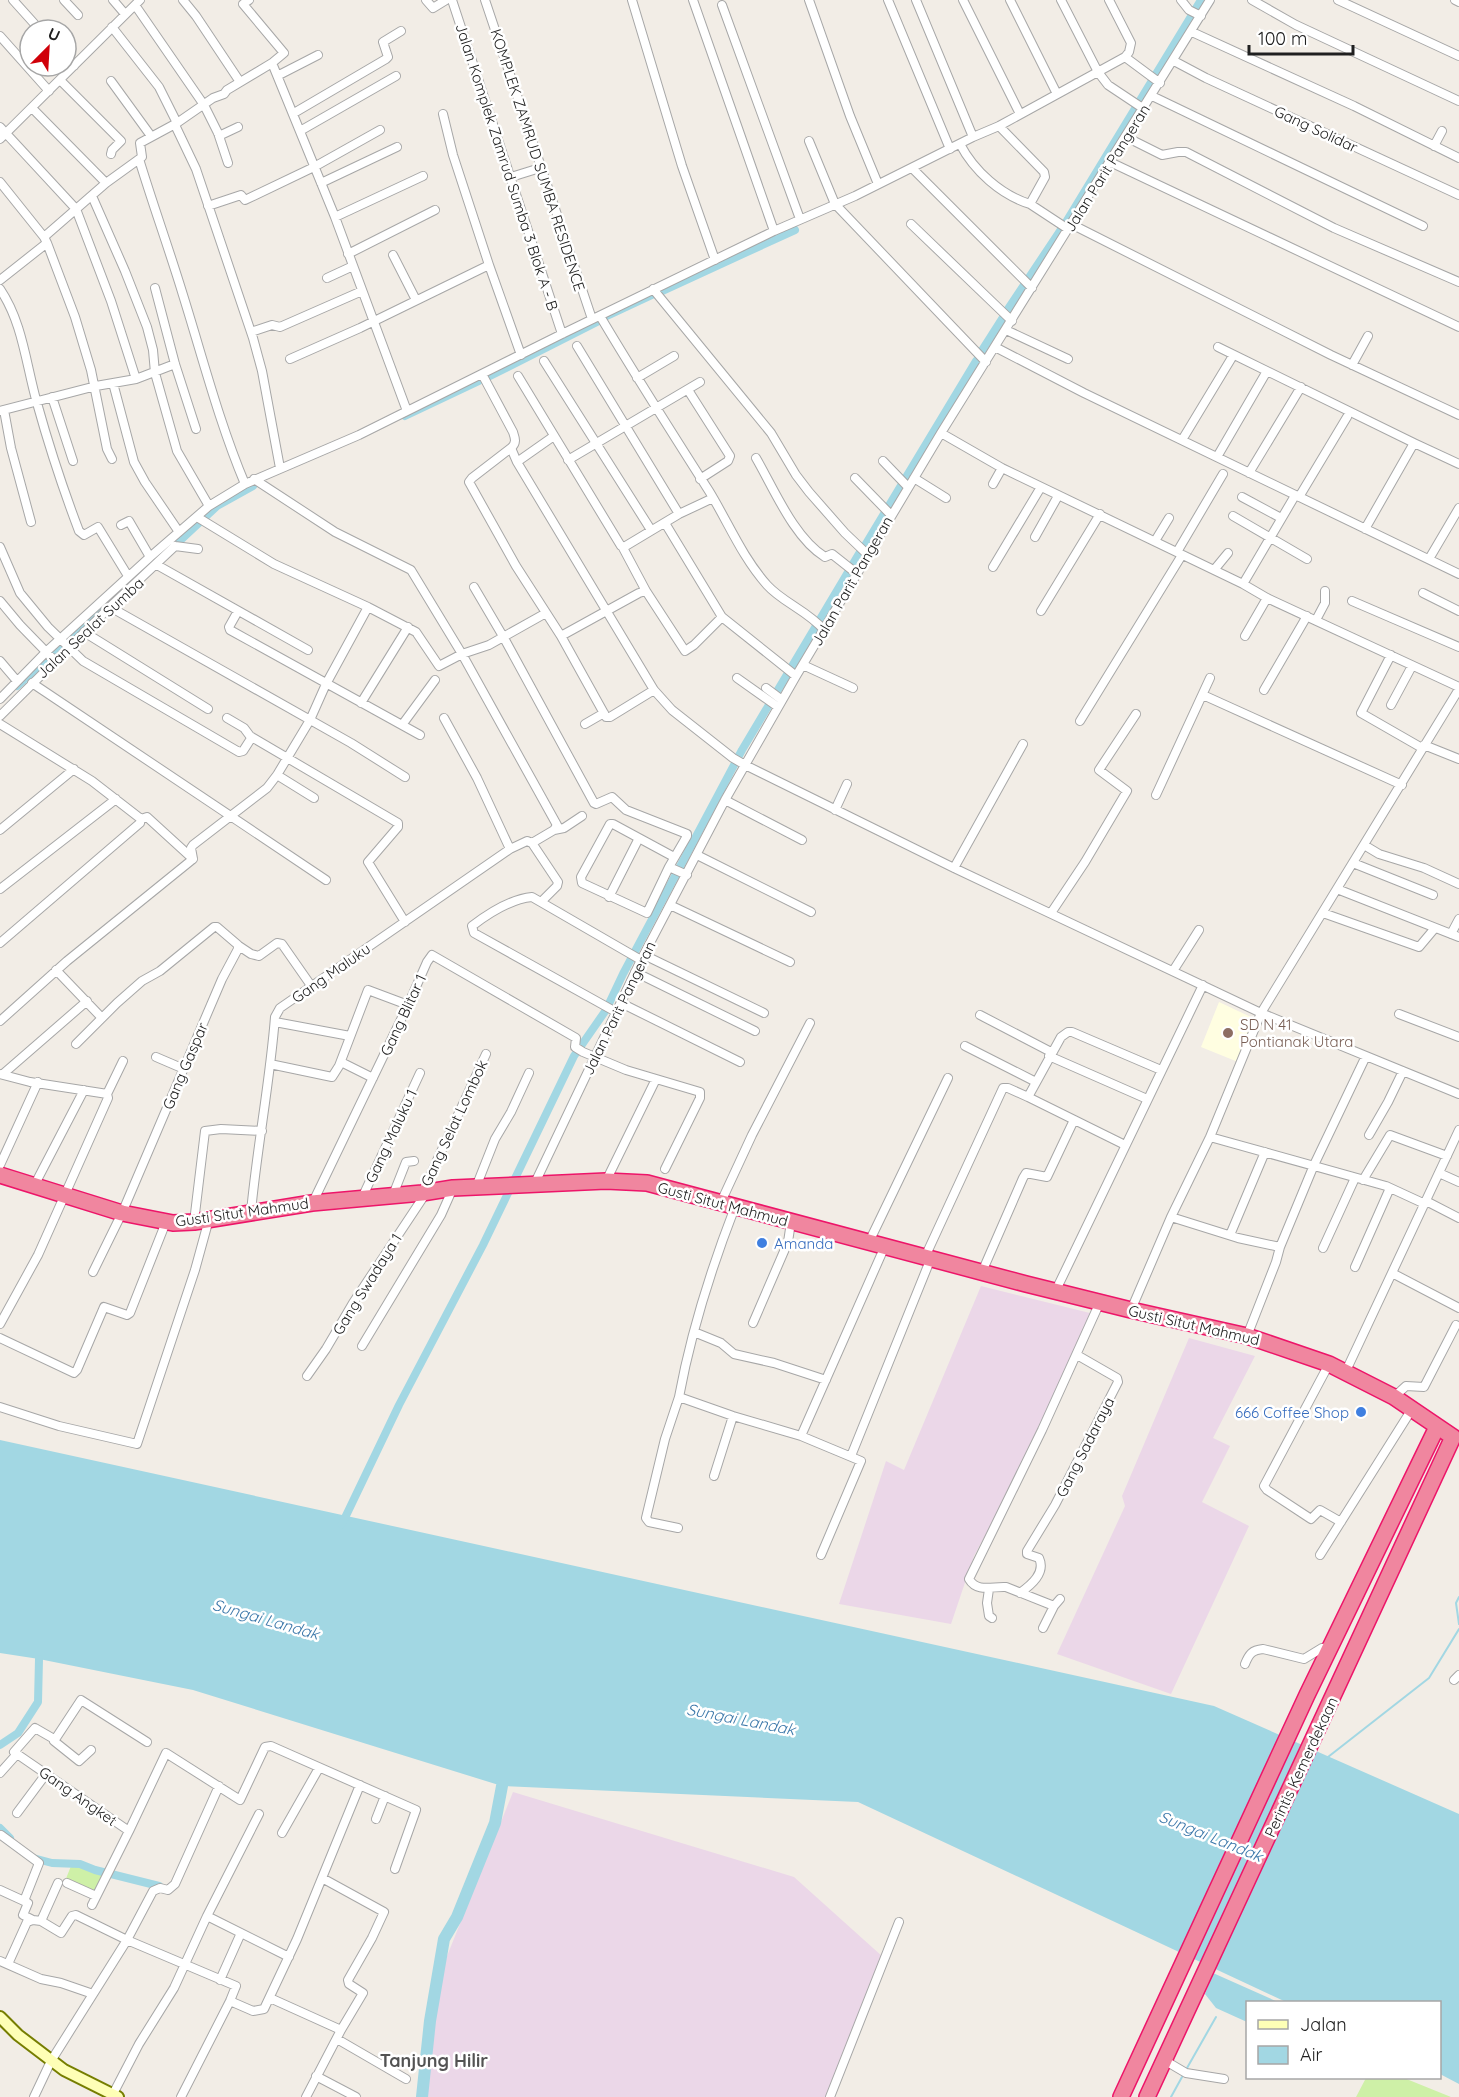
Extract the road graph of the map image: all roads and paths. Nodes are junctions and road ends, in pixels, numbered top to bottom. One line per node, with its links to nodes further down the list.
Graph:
1 (13, 0): 30 (street)
2 (64, 0): 28 (street)
3 (113, 0): 27 (street)
4 (183, 0): 47 (street)
5 (249, 0): 40 (street)
6 (426, 0): 7 (street)
7 (446, 0)
8 (452, 0): 83 (street, Jalan Komplek Zamrud Sumba 3 Blok A - B)
9 (485, 0): 80 (street, KOMPLEK ZAMRUD SUMBA RESIDENCE)
10 (632, 0): 104 (street)
11 (693, 0): 100 (street)
12 (809, 0): 87 (street)
13 (888, 0): 73 (street)
14 (916, 0): 67 (street)
15 (963, 0): 57 (street)
16 (1010, 0): 49 (street)
17 (1061, 0): 41 (street)
18 (1109, 0): 37 (street)
19 (1181, 0): 29 (street)
20 (1210, 0): 29 (street, Jalan Parit Pangeran)
21 (1252, 0): 51 (street)
22 (1338, 0): 36 (street)
23 (1455, 0): 25 (street)
24 (138, 2): 27 (street); 52 (street)
25 (1459, 2)
26 (722, 5): 96 (street)
27 (125, 14): 31 (street)
28 (78, 15)
29 (1199, 15): 33 (street, Jalan Parit Pangeran)
30 (29, 18)
31 (112, 27): 39 (street); 58 (street)
32 (401, 31): 55 (street)
33 (1192, 32): 38 (street, Jalan Parit Pangeran); 71 (street)
34 (0, 36): 48 (street)
35 (318, 55): 42 (street)
36 (1459, 56)
37 (1125, 57): 41 (street); 46 (street)
38 (1174, 61): 46 (street, Jalan Parit Pangeran); 89 (street, Gang Solidar)
39 (78, 62)
40 (272, 63): 42 (street); 47 (street)
41 (1098, 72): 49 (street); 54 (street)
42 (279, 75): 55 (street)
43 (396, 76): 63 (street)
44 (60, 80): 48 (street); 74 (street)
45 (111, 81): 66 (street)
46 (1158, 81): 50 (street, Jalan Parit Pangeran)
47 (240, 82): 52 (street)
48 (49, 91): 53 (street)
49 (1057, 94): 57 (street)
50 (1152, 96): 54 (street, Jalan Parit Pangeran); 99 (street)
51 (1459, 101)
52 (204, 105): 58 (street); 64 (street)
53 (32, 108): 65 (street); 84 (street)
54 (1144, 109): 68 (street, Jalan Parit Pangeran)
55 (294, 113): 63 (street)
56 (443, 114): 105 (street)
57 (1020, 114): 59 (street)
58 (176, 124): 66 (street); 92 (street)
59 (999, 126): 67 (street); 91 (street)
60 (238, 127): 64 (street)
61 (380, 130): 79 (street)
62 (1442, 130): 71 (street)
63 (300, 131): 79 (street)
64 (218, 132): 78 (street)
65 (2, 133): 93 (street)
66 (151, 136): 76 (street)
67 (973, 137): 70 (street)
68 (1126, 137): 77 (street, Jalan Parit Pangeran); 109 (street)
69 (809, 141): 90 (street)
70 (960, 144): 73 (street); 91 (street)
71 (1434, 146): 75 (street)
72 (397, 147): 85 (street)
73 (950, 149): 81 (street)
74 (111, 154)
75 (1459, 158)
76 (139, 159): 84 (street); 179 (street)
77 (1110, 162): 98 (street, Jalan Parit Pangeran); 119 (street)
78 (228, 164)
79 (314, 167): 85 (street); 92 (street)
80 (540, 168): 83 (street); 116 (street, KOMPLEK ZAMRUD SUMBA RESIDENCE)
81 (912, 168): 87 (street); 110 (street)
82 (423, 176): 95 (street)
83 (511, 177): 122 (street, Jalan Komplek Zamrud Sumba 3 Blok A - B)
84 (106, 183): 88 (street)
85 (321, 183): 95 (street)
86 (0, 184): 101 (street)
87 (878, 184): 90 (street)
88 (92, 195): 93 (street); 137 (street)
89 (1459, 195)
90 (836, 204): 96 (street); 133 (street)
91 (1030, 204): 98 (street)
92 (208, 206): 121 (street)
93 (76, 209): 101 (street); 141 (street)
94 (435, 210): 102 (street)
95 (335, 217): 102 (street)
96 (800, 219): 100 (street)
97 (910, 224): 118 (street)
98 (1066, 226): 110 (street, Jalan Parit Pangeran); 135 (street)
99 (1423, 226)
100 (774, 231): 104 (street)
101 (45, 240): 108 (street); 144 (street)
102 (348, 254): 106 (street)
103 (393, 255): 115 (street)
104 (714, 260): 113 (street)
105 (489, 265): 115 (street); 128 (street)
106 (353, 266): 107 (street); 114 (street)
107 (327, 278)
108 (0, 280)
109 (1459, 282)
110 (1028, 284): 118 (street, Jalan Parit Pangeran)
111 (155, 288): 134 (street)
112 (0, 289): 148 (street)
113 (654, 290): 116 (street); 210 (street)
114 (362, 291): 117 (street); 121 (street)
115 (416, 300): 117 (street)
116 (596, 318): 122 (street); 140 (street, KOMPLEK ZAMRUD SUMBA RESIDENCE)
117 (374, 321): 130 (street); 151 (street)
118 (1012, 321): 120 (street, Jalan Parit Pangeran)
119 (1459, 327)
120 (1006, 330): 125 (street, Jalan Parit Pangeran); 131 (street)
121 (251, 332): 170 (street)
122 (561, 334): 128 (street)
123 (1368, 336): 135 (street)
124 (578, 346): 154 (street)
125 (995, 347): 133 (street, Jalan Parit Pangeran); 158 (street)
126 (1218, 347): 127 (street)
127 (1232, 354): 136 (street); 158 (street)
128 (521, 355): 138 (street)
129 (674, 356): 140 (street)
130 (290, 359)
131 (1068, 359)
132 (544, 361): 159 (street)
133 (986, 362): 156 (street, Jalan Parit Pangeran)
134 (175, 364): 137 (street); 155 (street)
135 (1352, 365): 152 (street)
136 (1267, 371): 145 (street); 162 (street)
137 (155, 373): 141 (street); 187 (street)
138 (482, 374): 151 (street); 161 (street)
139 (518, 376): 157 (street)
140 (638, 378): 149 (street, KOMPLEK ZAMRUD SUMBA RESIDENCE)
141 (136, 379): 143 (street)
142 (700, 382): 146 (street)
143 (113, 383): 144 (street); 203 (street)
144 (96, 386): 147 (street); 164 (street)
145 (1301, 387): 160 (street); 172 (street)
146 (688, 390): 149 (street); 177 (street)
147 (52, 396): 148 (street); 166 (street)
148 (36, 402): 150 (street); 219 (street)
149 (656, 409): 154 (street); 177 (street, KOMPLEK ZAMRUD SUMBA RESIDENCE)
150 (2, 410): 196 (street)
151 (407, 411): 170 (street)
152 (1459, 415)
153 (1347, 417): 186 (street)
154 (627, 425): 159 (street); 189 (street)
155 (196, 429)
156 (941, 433): 171 (street); 175 (street, Jalan Parit Pangeran)
157 (554, 436): 165 (street); 168 (street)
158 (1182, 440): 162 (street)
159 (597, 443): 165 (street); 200 (street)
160 (1414, 443): 169 (street); 199 (street)
161 (511, 447): 168 (street); 235 (street)
162 (1216, 457): 172 (street)
163 (756, 458): 217 (street)
164 (112, 459)
165 (567, 460): 205 (street)
166 (73, 461)
167 (883, 461): 178 (street)
168 (517, 462): 234 (street)
169 (1459, 464)
170 (280, 468): 176 (street)
171 (1002, 468): 180 (street); 181 (street)
172 (1249, 473): 186 (street)
173 (1222, 474): 208 (street)
174 (855, 478): 191 (street)
175 (914, 478): 178 (street, Jalan Parit Pangeran); 185 (street)
176 (254, 479): 179 (street); 248 (street)
177 (700, 479): 184 (street, KOMPLEK ZAMRUD SUMBA RESIDENCE)
178 (904, 483): 191 (street, Jalan Parit Pangeran)
179 (245, 484): 187 (street)
180 (993, 484)
181 (1041, 487): 182 (street); 215 (street)
182 (1059, 496): 190 (street); 201 (street)
183 (1242, 497): 194 (street)
184 (713, 498): 189 (street); 239 (street, KOMPLEK ZAMRUD SUMBA RESIDENCE)
185 (946, 498)
186 (1296, 498): 194 (street); 199 (street)
187 (209, 506): 195 (street)
188 (1459, 508): 213 (street)
189 (679, 514): 197 (street)
190 (1100, 514): 204 (street); 232 (street)
191 (891, 515): 210 (street, Jalan Parit Pangeran)
192 (1233, 516): 202 (street)
193 (1169, 518): 204 (street)
194 (1281, 518): 202 (street)
195 (201, 519): 203 (street); 230 (street)
196 (31, 522)
197 (665, 523): 200 (street); 237 (street)
198 (121, 525): 211 (street)
199 (1365, 529): 213 (street)
200 (651, 530): 205 (street)
201 (1035, 537)
202 (1269, 538): 212 (street); 220 (street)
203 (175, 539): 207 (street); 211 (street); 214 (street, Jalan Sealat Sumba)
204 (1155, 541): 208 (street)
205 (622, 546): 222 (street)
206 (0, 547): 245 (street)
207 (198, 549)
208 (1179, 553): 216 (street); 278 (street)
209 (1228, 553): 216 (street)
210 (867, 554): 217 (street, Jalan Parit Pangeran)
211 (150, 556): 219 (street)
212 (1308, 559)
213 (1429, 559): 218 (street)
214 (157, 565): 229 (street, Jalan Sealat Sumba); 231 (street)
215 (993, 567)
216 (1214, 570): 220 (street)
217 (856, 573): 239 (street, Jalan Parit Pangeran)
218 (1459, 574)
219 (128, 576): 225 (street)
220 (1243, 584): 226 (street)
221 (474, 587): 244 (street)
222 (646, 591): 234 (street); 237 (street)
223 (1325, 591): 238 (street)
224 (1423, 593): 233 (street)
225 (108, 595): 229 (street); 245 (street)
226 (1267, 598): 236 (street); 243 (street)
227 (0, 601): 249 (street)
228 (1353, 601): 246 (street)
229 (112, 605): 241 (street, Jalan Sealat Sumba); 277 (street)
230 (368, 607): 240 (street); 260 (street)
231 (238, 611): 247 (street); 260 (street)
232 (1041, 611)
233 (1459, 611)
234 (607, 612): 242 (street); 263 (street)
235 (546, 613): 242 (street); 244 (street)
236 (1307, 616): 238 (street); 264 (street)
237 (722, 617): 254 (street)
238 (1316, 620): 250 (street)
239 (820, 625): 252 (street, Jalan Parit Pangeran)
240 (408, 627): 248 (street); 268 (street)
241 (84, 632): 245 (street, Jalan Sealat Sumba); 271 (street)
242 (561, 636): 272 (street)
243 (1245, 636)
244 (504, 638): 248 (street); 310 (street)
245 (65, 642): 249 (street, Jalan Sealat Sumba); 249 (street); 283 (street)
246 (1459, 647)
247 (308, 650)
248 (462, 654): 303 (street)
249 (51, 656): 258 (street); 259 (street, Jalan Sealat Sumba)
250 (1391, 656): 253 (street); 285 (street)
251 (0, 661): 258 (street)
252 (803, 665): 254 (street, Jalan Parit Pangeran); 261 (street)
253 (1412, 666): 262 (street); 270 (street)
254 (794, 675): 267 (street, Jalan Parit Pangeran)
255 (737, 678): 267 (street)
256 (1210, 678): 265 (street)
257 (435, 680): 281 (street)
258 (17, 681): 266 (street)
259 (32, 683): 274 (street, Jalan Sealat Sumba); 299 (street)
260 (326, 684): 268 (street); 277 (street)
261 (853, 688)
262 (1459, 688): 269 (street)
263 (654, 690): 272 (street); 288 (street)
264 (1264, 690)
265 (1203, 695): 293 (street); 294 (street)
266 (0, 699)
267 (775, 699): 288 (street, Jalan Parit Pangeran)
268 (362, 703): 281 (street)
269 (1455, 704): 285 (street)
270 (1391, 705)
271 (208, 709)
272 (604, 713): 280 (street)
273 (1136, 714): 325 (street)
274 (0, 716)
275 (226, 718): 283 (street)
276 (444, 718): 308 (street)
277 (310, 720): 286 (street); 291 (street)
278 (1080, 721)
279 (0, 724): 289 (street)
280 (585, 724)
281 (402, 725): 282 (street)
282 (420, 735)
283 (252, 737): 286 (street)
284 (1023, 744): 314 (street)
285 (1423, 746): 287 (street); 293 (street)
286 (288, 758): 290 (street); 328 (street)
287 (1459, 759)
288 (744, 764): 297 (street, Jalan Parit Pangeran); 298 (street)
289 (74, 770): 296 (street); 302 (street)
290 (277, 775): 295 (street); 299 (street)
291 (405, 777)
292 (847, 784): 298 (street)
293 (1402, 785): 307 (street)
294 (1156, 795)
295 (314, 798)
296 (116, 799): 301 (street); 318 (street)
297 (725, 800): 305 (street); 309 (street, Jalan Parit Pangeran)
298 (835, 810): 314 (street)
299 (231, 815): 311 (street); 316 (street)
300 (582, 816): 303 (street)
301 (141, 819): 311 (street); 332 (street)
302 (1, 827)
303 (554, 830): 306 (street)
304 (639, 838): 310 (street); 321 (street); 321 (street)
305 (802, 840)
306 (532, 843): 308 (street, Gang Maluku); 322 (street)
307 (1364, 845): 312 (street); 317 (street)
308 (510, 849): 328 (street, Gang Maluku)
309 (697, 855): 315 (street, Jalan Parit Pangeran); 324 (street)
310 (674, 857): 313 (street)
311 (193, 860): 336 (street)
312 (1353, 863): 319 (street); 320 (street)
313 (671, 868): 315 (street); 321 (street)
314 (954, 868): 325 (street)
315 (685, 874): 323 (street, Jalan Parit Pangeran)
316 (326, 880)
317 (1459, 884)
318 (0, 889)
319 (1337, 889): 326 (street); 329 (street)
320 (1433, 895)
321 (609, 897)
322 (542, 901): 334 (street); 344 (street)
323 (670, 905): 334 (street, Jalan Parit Pangeran); 335 (street)
324 (811, 912)
325 (1051, 913): 337 (street)
326 (1323, 913): 329 (street); 346 (street)
327 (1459, 919): 331 (street)
328 (405, 922): 340 (street, Gang Maluku)
329 (1435, 928): 331 (street)
330 (1198, 930): 337 (street)
331 (1455, 935)
332 (0, 943)
333 (239, 946): 340 (street); 349 (street); 367 (street, Gang Gaspar)
334 (638, 957): 338 (street, Jalan Parit Pangeran); 345 (street)
335 (790, 962)
336 (56, 970): 341 (street); 350 (street)
337 (1173, 971): 339 (street)
338 (635, 972): 342 (street, Jalan Parit Pangeran); 353 (street)
339 (1203, 985): 346 (street); 368 (street)
340 (312, 987): 351 (street, Gang Maluku)
341 (87, 1001): 349 (street); 372 (street)
342 (621, 1003): 344 (street, Jalan Parit Pangeran); 365 (street)
343 (408, 1005): 354 (street); 362 (street, Gang Blitar 1); 373 (street, Gang Blitar 1)
344 (614, 1011): 362 (street, Jalan Parit Pangeran)
345 (764, 1013)
346 (1261, 1013): 360 (street); 387 (street)
347 (1399, 1014): 355 (street)
348 (980, 1015): 359 (street)
349 (102, 1018): 356 (street)
350 (0, 1021)
351 (275, 1022): 354 (street); 366 (street)
352 (810, 1023): 411 (street)
353 (755, 1031)
354 (350, 1036): 364 (street)
355 (1459, 1038)
356 (76, 1044)
357 (965, 1046): 377 (street)
358 (486, 1054): 405 (street, Gang Selat Lombok)
359 (1050, 1054): 368 (street); 377 (street); 382 (street)
360 (1366, 1056): 369 (street); 393 (street)
361 (156, 1057): 367 (street)
362 (595, 1058): 375 (street); 401 (street, Jalan Parit Pangeran)
363 (123, 1061): 379 (street)
364 (341, 1062): 366 (street); 373 (street)
365 (741, 1062)
366 (270, 1064): 385 (street)
367 (184, 1069): 413 (street, Gang Gaspar)
368 (1161, 1070): 382 (street)
369 (1403, 1071): 380 (street); 386 (street)
370 (420, 1073): 408 (street, Gang Maluku 1)
371 (529, 1073): 402 (street)
372 (2, 1074): 376 (street)
373 (373, 1078): 409 (street, Gang Blitar 1)
374 (948, 1078): 420 (street)
375 (656, 1079): 394 (street); 398 (street)
376 (38, 1082): 378 (street); 392 (street)
377 (1036, 1082): 381 (street)
378 (84, 1090): 379 (street); 400 (street)
379 (107, 1094): 407 (street)
380 (1459, 1094)
381 (1028, 1097): 383 (street); 424 (street)
382 (1147, 1099): 388 (street)
383 (1074, 1120): 388 (street); 427 (street)
384 (1459, 1130): 390 (street)
385 (262, 1131): 412 (street); 416 (street)
386 (1369, 1135)
387 (1210, 1137): 389 (street); 414 (street)
388 (1125, 1145): 429 (street)
389 (1265, 1152): 393 (street); 419 (street)
390 (1447, 1156): 395 (street); 397 (street)
391 (414, 1161): 406 (street)
392 (0, 1164)
393 (1314, 1165): 397 (street); 422 (street)
394 (665, 1169)
395 (1439, 1173): 399 (street); 410 (street)
396 (0, 1175): 400 (highway, Gusti Situt Mahmud)
397 (1359, 1179): 404 (street); 423 (street)
398 (606, 1181): 401 (highway, Gusti Situt Mahmud); 411 (highway, Gusti Situt Mahmud)
399 (1459, 1182)
400 (34, 1186): 407 (highway, Gusti Situt Mahmud)
401 (529, 1186): 402 (highway, Gusti Situt Mahmud)
402 (476, 1187): 403 (highway, Gusti Situt Mahmud)
403 (453, 1188): 405 (highway, Gusti Situt Mahmud); 439 (street)
404 (1390, 1188): 410 (street); 425 (street)
405 (424, 1193): 406 (highway, Gusti Situt Mahmud); 443 (street, Gang Swadaya 1)
406 (393, 1195): 408 (highway, Gusti Situt Mahmud)
407 (65, 1196): 413 (highway, Gusti Situt Mahmud); 434 (street)
408 (362, 1198): 409 (highway, Gusti Situt Mahmud)
409 (312, 1203): 412 (highway, Gusti Situt Mahmud)
410 (1426, 1203): 415 (street); 428 (street)
411 (728, 1205): 418 (highway, Gusti Situt Mahmud); 436 (street)
412 (251, 1212): 416 (highway, Gusti Situt Mahmud)
413 (122, 1213): 417 (highway, Gusti Situt Mahmud); 426 (street, Gang Gaspar)
414 (1172, 1216): 419 (street); 432 (street)
415 (1459, 1218)
416 (201, 1221): 417 (highway, Gusti Situt Mahmud); 447 (street)
417 (166, 1222): 438 (street)
418 (791, 1222): 420 (highway, Gusti Situt Mahmud); 433 (street)
419 (1230, 1235): 422 (street)
420 (869, 1242): 421 (highway, Gusti Situt Mahmud)
421 (885, 1246): 424 (highway, Gusti Situt Mahmud); 444 (street)
422 (1280, 1247): 437 (street)
423 (1323, 1248)
424 (928, 1258): 427 (highway, Gusti Situt Mahmud); 453 (street)
425 (1355, 1268)
426 (93, 1272)
427 (982, 1272): 429 (highway, Gusti Situt Mahmud)
428 (1392, 1272): 431 (street); 442 (street)
429 (1056, 1290): 430 (highway, Gusti Situt Mahmud)
430 (1100, 1302): 432 (highway, Gusti Situt Mahmud); 440 (street)
431 (1459, 1308)
432 (1131, 1310): 437 (highway, Gusti Situt Mahmud)
433 (753, 1323)
434 (0, 1324)
435 (1456, 1325): 446 (street)
436 (694, 1332): 444 (street); 445 (street)
437 (1247, 1336): 441 (highway, Gusti Situt Mahmud)
438 (0, 1338)
439 (362, 1346)
440 (1077, 1355): 459 (street); 460 (street, Gang Sadaraya)
441 (1329, 1364): 442 (highway, Gusti Situt Mahmud); 455 (street)
442 (1345, 1373): 446 (highway, Gusti Situt Mahmud)
443 (307, 1376)
444 (826, 1380): 452 (street)
445 (679, 1397): 449 (street); 456 (street)
446 (1394, 1397): 448 (highway, Gusti Situt Mahmud)
447 (0, 1407)
448 (1412, 1409): 450 (highway, Gusti Situt Mahmud); 455 (street)
449 (733, 1416): 452 (street); 454 (street)
450 (1437, 1427): 451 (highway, Gusti Situt Mahmud); 464 (highway)
451 (1457, 1435): 465 (highway, Perintis Kemerdekaan)
452 (801, 1436): 453 (street)
453 (851, 1456): 457 (street)
454 (714, 1476)
455 (1341, 1522): 458 (street)
456 (678, 1528)
457 (821, 1555)
458 (1320, 1555)
459 (989, 1589): 460 (street); 463 (street)
460 (1020, 1593): 462 (street)
461 (1060, 1599): 462 (street)
462 (1054, 1606): 466 (street)
463 (992, 1618)
464 (1344, 1621): 465 (highway); 467 (highway)
465 (1368, 1623): 508 (highway, Perintis Kemerdekaan)
466 (1043, 1628)
467 (1330, 1647): 468 (street); 519 (highway)
468 (1245, 1664)
469 (54, 1739): 470 (street); 471 (street); 472 (street)
470 (147, 1742)
471 (90, 1750)
472 (16, 1754): 474 (street); 475 (street, Gang Angket)
473 (319, 1768): 476 (street, Gang Angket); 477 (street, Gang Angket); 483 (street)
474 (0, 1773)
475 (46, 1774): 479 (street); 482 (street, Gang Angket)
476 (360, 1785): 478 (street, Gang Angket); 486 (street)
477 (219, 1786): 482 (street, Gang Angket); 497 (street)
478 (385, 1796): 481 (street); 485 (street, Gang Angket)
479 (17, 1813)
480 (260, 1814): 493 (street)
481 (376, 1819)
482 (129, 1831): 490 (street)
483 (282, 1833)
484 (1, 1835): 491 (street)
485 (395, 1869)
486 (322, 1878): 498 (street); 506 (street)
487 (58, 1883): 494 (street)
488 (67, 1883): 490 (street)
489 (0, 1890): 491 (street)
490 (96, 1896): 492 (street)
491 (24, 1901): 494 (street)
492 (92, 1905)
493 (207, 1916): 496 (street); 500 (street)
494 (37, 1921): 497 (street); 499 (street)
495 (899, 1922): 518 (street)
496 (241, 1933): 498 (street); 501 (street)
497 (127, 1940): 500 (street); 502 (street)
498 (289, 1957): 503 (street)
499 (4, 1963): 502 (street)
500 (184, 1965): 501 (street); 513 (street)
501 (220, 1980): 504 (street)
502 (93, 1994): 509 (street)
503 (270, 1998): 504 (street); 506 (street)
504 (230, 2001): 515 (street)
505 (0, 2017): 509 (street)
506 (341, 2030): 507 (street)
507 (337, 2039): 510 (street); 511 (street)
508 (1166, 2055): 512 (street); 520 (highway, Perintis Kemerdekaan)
509 (51, 2061): 513 (street); 514 (street)
510 (316, 2076): 516 (street); 517 (street)
511 (406, 2079)
512 (1224, 2079)
513 (116, 2096)
514 (34, 2097)
515 (181, 2097)
516 (306, 2097)
517 (356, 2097)
518 (830, 2097)
519 (1121, 2097)
520 (1147, 2097)

